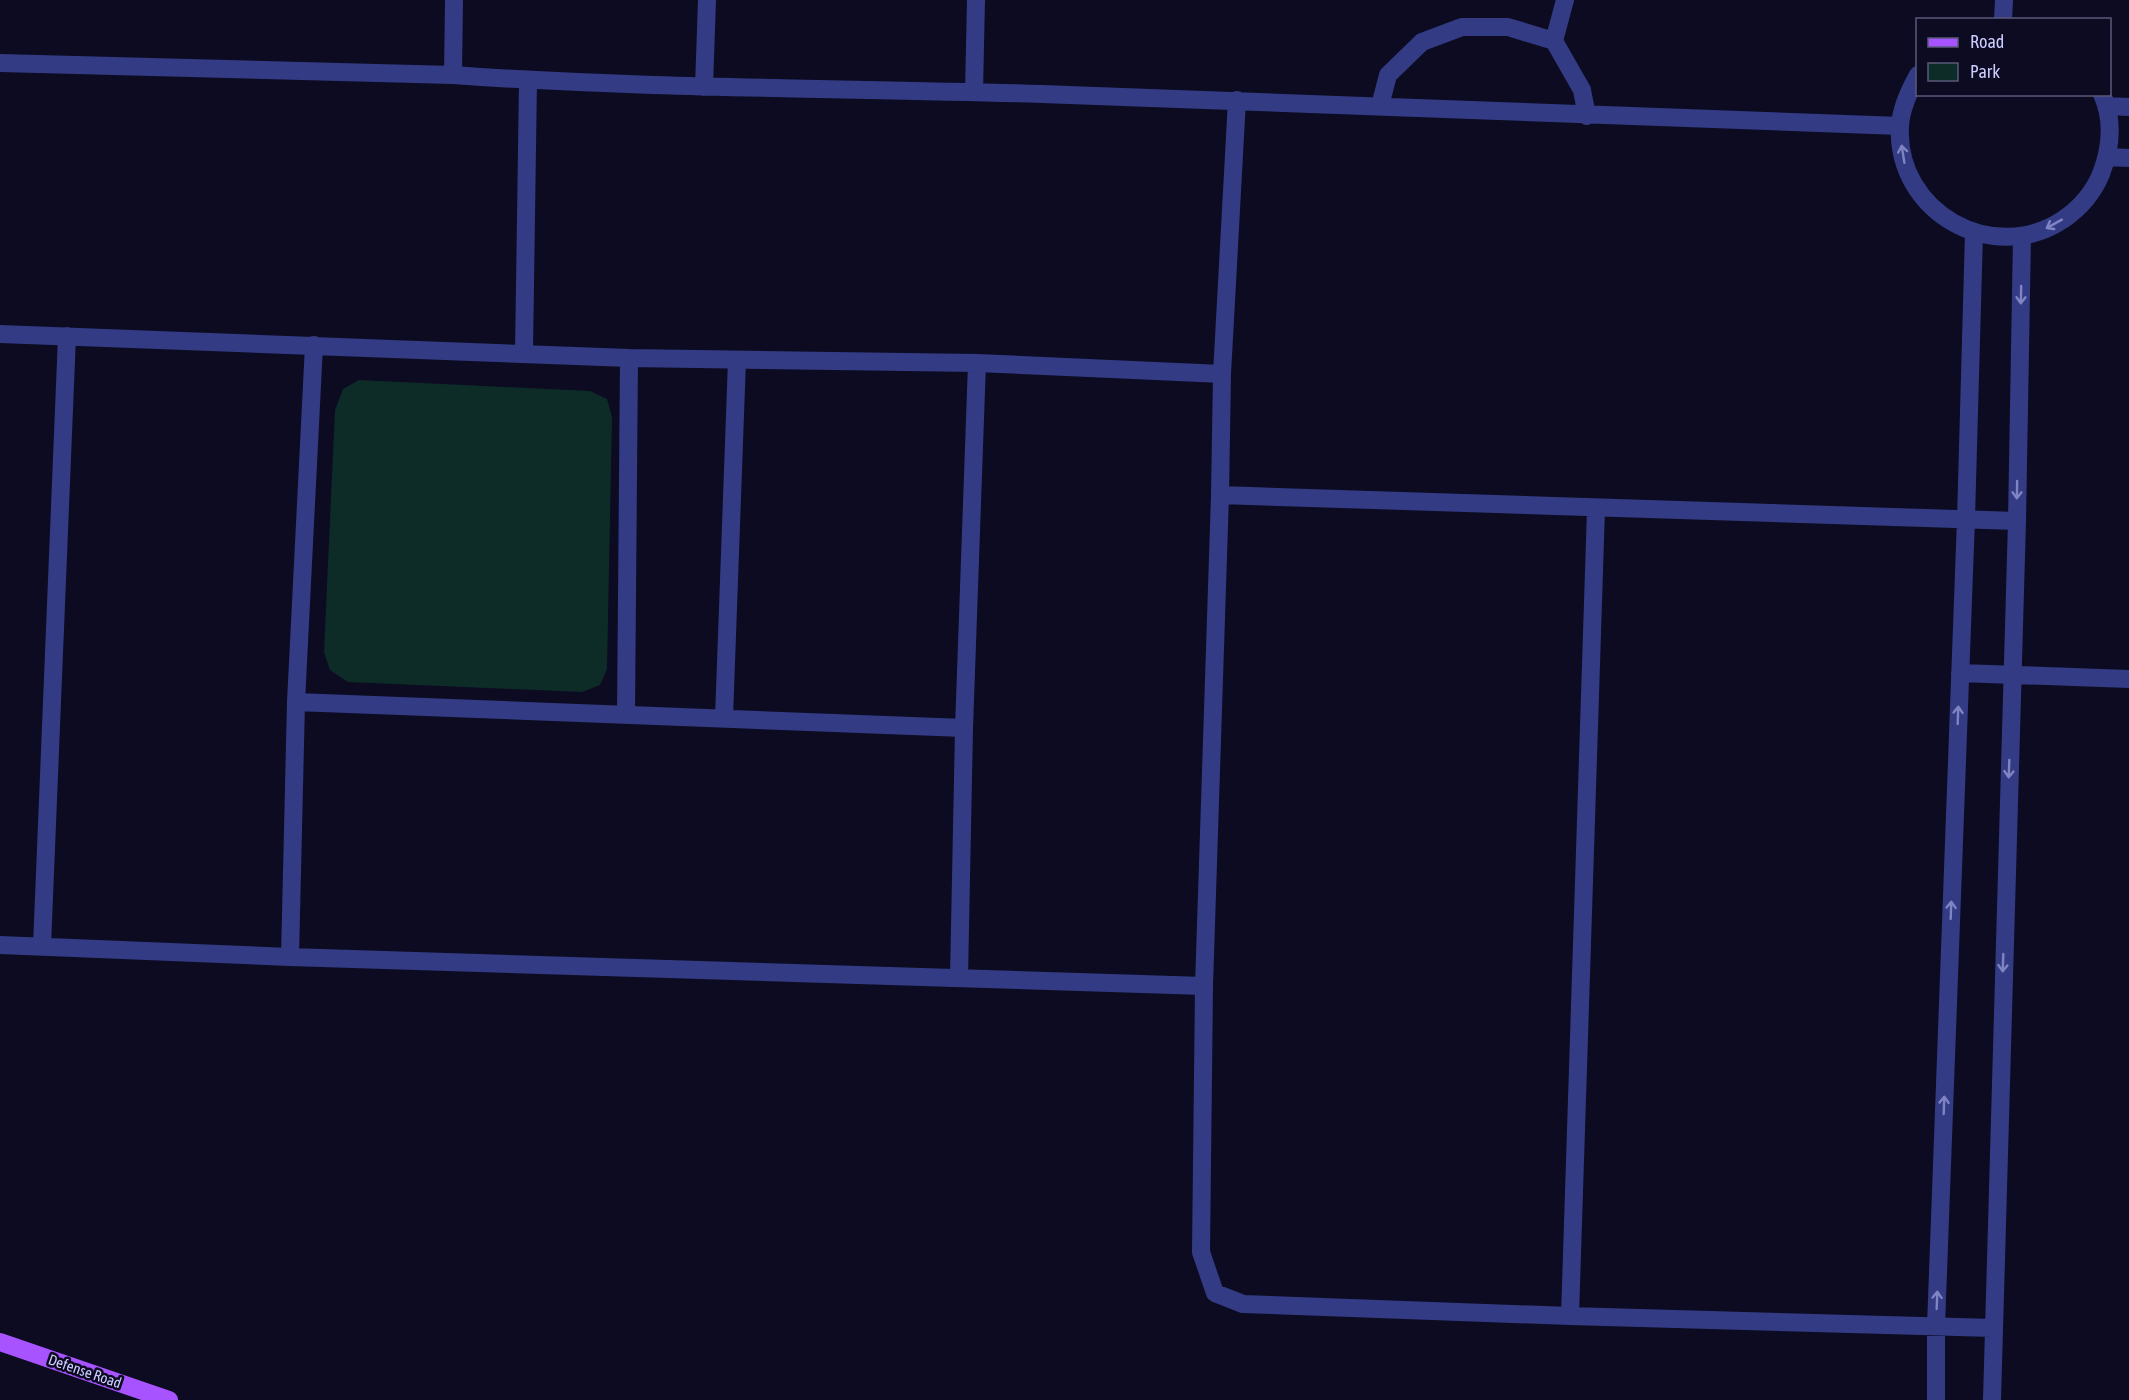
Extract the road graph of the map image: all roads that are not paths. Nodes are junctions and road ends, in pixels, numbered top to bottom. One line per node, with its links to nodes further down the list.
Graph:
1 (454, 0): 9 (street)
2 (707, 0): 12 (street)
3 (976, 0): 13 (street)
4 (1566, 0): 7 (street)
5 (2004, 0): 6 (street)
6 (2003, 18)
7 (1554, 41): 16 (street); 18 (street)
8 (0, 63): 9 (street)
9 (453, 75): 11 (street)
10 (1916, 77): 19 (street)
11 (528, 81): 12 (street); 27 (street)
12 (705, 87): 13 (street)
13 (974, 92): 14 (street)
14 (1237, 100): 16 (street); 31 (street)
15 (2104, 100): 17 (street); 20 (street)
16 (1380, 106): 18 (street)
17 (2129, 107)
18 (1587, 116): 19 (street)
19 (1900, 126): 22 (street, one-way to 19)
20 (2108, 157): 21 (street); 23 (street, one-way to 23)
21 (2129, 158)
22 (1974, 233): 23 (street); 34 (street)
23 (2022, 236): 35 (street, one-way to 35)
24 (0, 334): 25 (street)
25 (67, 336): 26 (street); 44 (street)
26 (314, 345): 27 (street); 39 (street)
27 (524, 353): 28 (street)
28 (629, 358): 29 (street); 40 (street)
29 (737, 360): 30 (street); 41 (street)
30 (977, 363): 31 (street); 42 (street)
31 (1222, 374): 32 (street)
32 (1220, 495): 33 (street); 47 (street)
33 (1596, 509): 34 (street); 48 (street)
34 (1966, 519): 35 (street); 36 (street)
35 (2017, 521): 37 (street)
36 (1960, 673): 37 (street); 49 (street, one-way to 36)
37 (2012, 674): 38 (street); 50 (street, one-way to 50)
38 (2129, 679)
39 (296, 702): 40 (street); 45 (street)
40 (626, 714): 41 (street)
41 (724, 718): 42 (street)
42 (964, 729): 46 (street)
43 (0, 945): 44 (street)
44 (42, 946): 45 (street)
45 (290, 957): 46 (street)
46 (959, 978): 47 (street)
47 (1204, 986): 48 (street)
48 (1570, 1316): 49 (street)
49 (1936, 1326): 50 (street); 53 (street)
50 (1993, 1328): 54 (street)
51 (0, 1342): 52 (main road, Defense Road)
52 (169, 1400)
53 (1936, 1400)
54 (1992, 1400)

